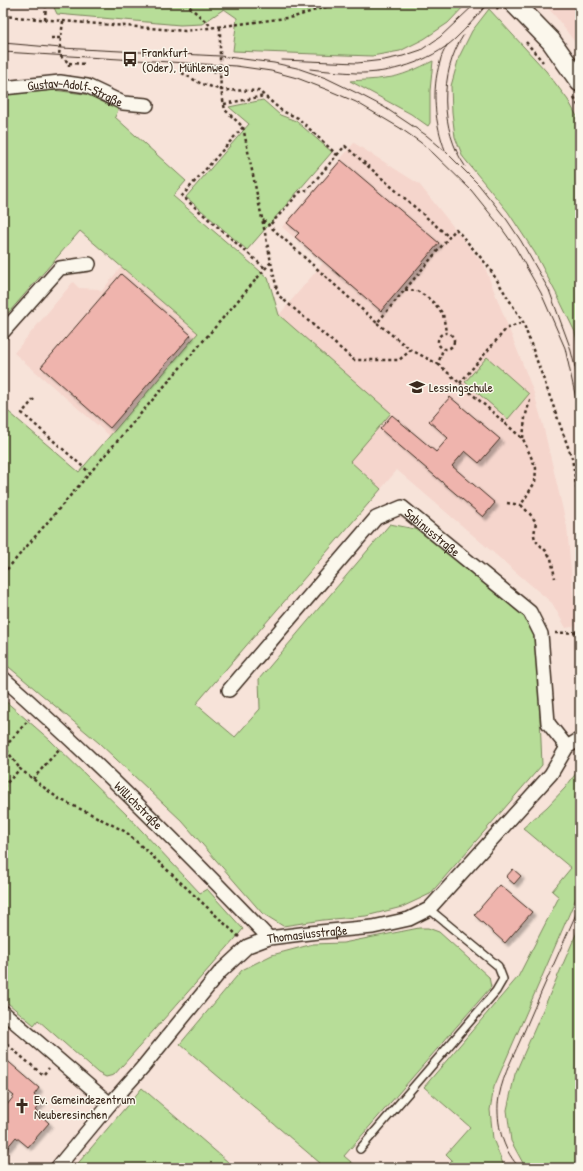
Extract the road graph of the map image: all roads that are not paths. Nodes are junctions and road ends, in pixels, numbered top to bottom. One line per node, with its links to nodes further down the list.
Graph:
1 (506, 6): 3 (street)
2 (3, 88): 4 (street, Gustav-Adolf-Straße)
3 (577, 89)
4 (147, 105)
5 (89, 264): 6 (street)
6 (3, 332)
7 (3, 678): 12 (street, Willichstraße)
8 (229, 690): 10 (street, Sabinusstraße)
9 (580, 739): 10 (street, Thomasiusstraße)
10 (567, 747): 11 (street, Thomasiusstraße)
11 (429, 909): 12 (street, Thomasiusstraße); 15 (lane)
12 (268, 938): 14 (street, Thomasiusstraße)
13 (3, 1012): 14 (street)
14 (110, 1104): 16 (street, Thomasiusstraße)
15 (360, 1149)
16 (57, 1168)

